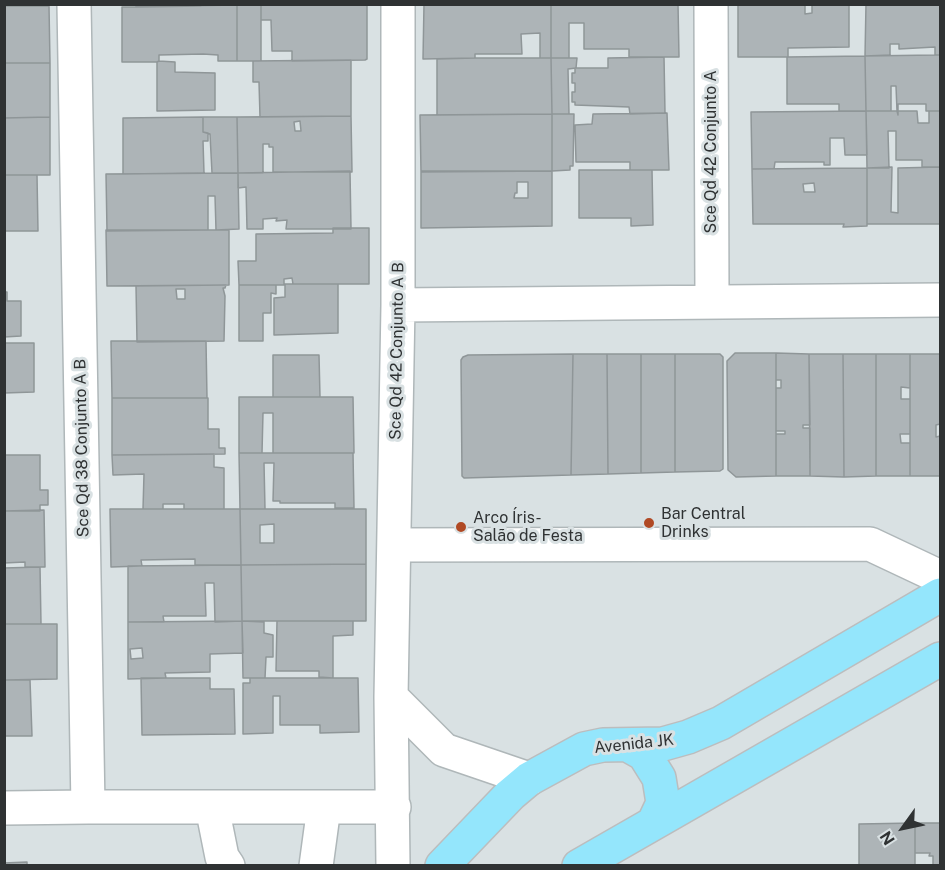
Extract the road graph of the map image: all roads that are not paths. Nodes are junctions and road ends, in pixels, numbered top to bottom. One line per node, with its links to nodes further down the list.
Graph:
1 (74, 4): 14 (street, Sce Qd 38 Conjunto A B)
2 (398, 4): 6 (street, Sce Qd 42 Conjunto A B)
3 (711, 4): 4 (street, Sce Qd 42 Conjunto A)
4 (712, 300): 5 (street); 6 (street)
5 (940, 300)
6 (398, 304): 7 (street, Sce Qd 42 Conjunto A B)
7 (394, 545): 8 (street); 11 (street, Sce Qd 42 Conjunto A B)
8 (940, 577)
9 (940, 595): 12 (main road, Avenida JK)
10 (940, 659): 19 (main road)
11 (391, 697): 13 (street); 17 (street, Sce Qd 42 Conjunto A B)
12 (628, 745): 13 (main road, Avenida JK); 19 (main road)
13 (529, 779): 23 (main road, Avenida JK)
14 (88, 807): 15 (street); 18 (street)
15 (212, 807): 16 (street); 20 (street)
16 (324, 807): 17 (street); 21 (street)
17 (394, 807): 22 (street, Sce Qd 42 Conjunto A B)
18 (4, 808)
19 (656, 820): 24 (main road)
20 (228, 866)
21 (316, 866)
22 (393, 866)
23 (442, 866)
24 (579, 866)

